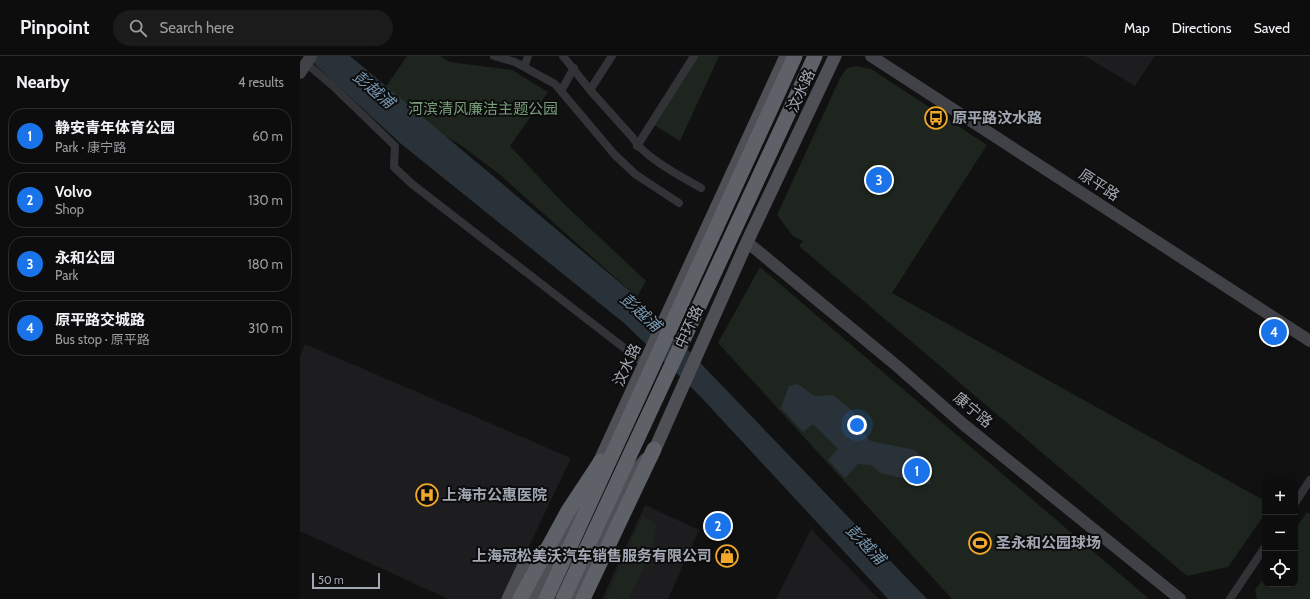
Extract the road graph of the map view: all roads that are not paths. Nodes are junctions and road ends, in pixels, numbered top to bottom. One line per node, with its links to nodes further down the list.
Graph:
1 (494, 56): 14 (street)
2 (528, 56): 14 (street)
3 (564, 56): 15 (street)
4 (612, 56): 16 (street)
5 (694, 56): 18 (street)
6 (786, 56): 21 (main road, 汶水路)
7 (795, 56): 28 (highway, 中环路, bridge)
8 (801, 56): 19 (main road, 汶水路)
9 (810, 56): 24 (main road, 汶水路)
10 (815, 56): 44 (highway, 中环路, bridge)
11 (835, 56): 23 (main road, 汶水路)
12 (871, 56): 25 (street, 原平路)
13 (306, 64): 26 (street)
14 (524, 67): 17 (street)
15 (574, 68): 16 (street); 17 (street)
16 (590, 90): 18 (street)
17 (561, 91): 22 (street)
18 (637, 146): 20 (street)
19 (754, 158): 21 (main road); 24 (main road, 汶水路)
20 (701, 188)
21 (725, 188): 24 (main road, 汶水路)
22 (679, 203)
23 (747, 242): 30 (main road, 汶水路); 48 (street, 康宁路)
24 (680, 312): 26 (main road, 汶水路); 27 (main road)
25 (1310, 341)
26 (647, 359): 29 (main road, 汶水路)
27 (656, 376): 31 (main road); 34 (main road)
28 (627, 422): 39 (highway, bridge); 41 (highway, 中环路, bridge)
29 (613, 432): 31 (main road); 35 (main road, 汶水路)
30 (654, 449): 37 (highway); 47 (main road, 汶水路)
31 (615, 458): 42 (main road)
32 (1310, 480): 33 (street)
33 (1298, 498)
34 (586, 537): 37 (main road); 43 (main road)
35 (562, 539): 38 (main road); 40 (main road, 汶水路)
36 (1262, 551): 49 (street)
37 (591, 573): 45 (main road); 46 (highway)
38 (508, 599)
39 (520, 599)
40 (534, 599)
41 (546, 599)
42 (550, 599)
43 (558, 599)
44 (563, 599)
45 (574, 599)
46 (583, 599)
47 (591, 599)
48 (1180, 599)
49 (1230, 599)

